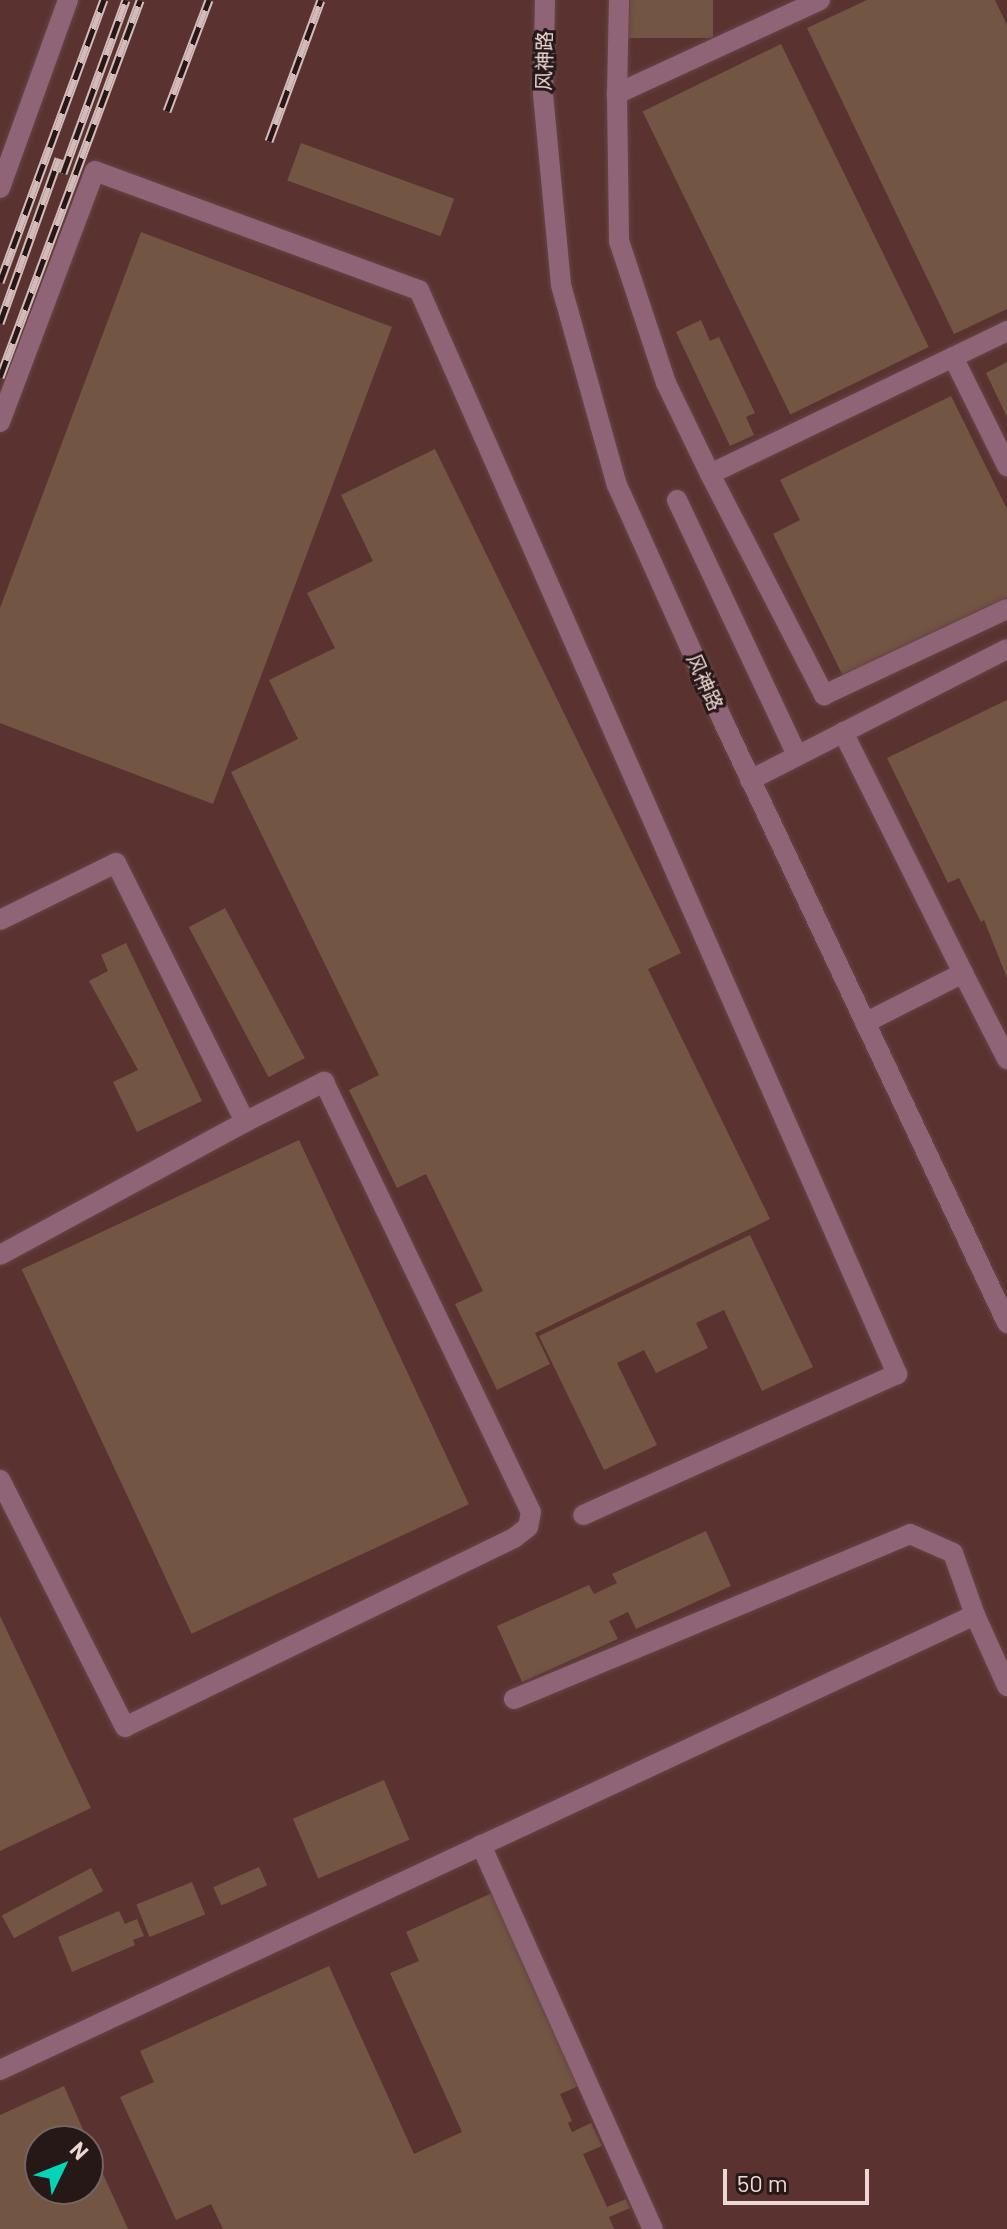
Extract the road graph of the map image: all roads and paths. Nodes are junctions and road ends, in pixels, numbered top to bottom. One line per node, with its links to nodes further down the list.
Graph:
1 (68, 0): 6 (street)
2 (545, 0): 17 (street, 风神路)
3 (619, 0): 5 (street)
4 (820, 0): 5 (street)
5 (617, 94): 11 (street)
6 (0, 188)
7 (1007, 331): 8 (street)
8 (953, 357): 10 (street); 11 (street)
9 (0, 422): 26 (street)
10 (1007, 466)
11 (710, 474): 13 (street)
12 (677, 500): 16 (street)
13 (1007, 609)
14 (1007, 649): 15 (street)
15 (843, 732): 16 (street); 19 (street)
16 (797, 755): 17 (street)
17 (750, 780): 20 (street, 风神路)
18 (0, 920): 22 (street)
19 (963, 973): 20 (street); 21 (street)
20 (865, 1023): 24 (street, 风神路)
21 (1007, 1059)
22 (245, 1122): 23 (street); 25 (street)
23 (0, 1255)
24 (1007, 1323)
25 (0, 1480)
26 (583, 1515)
27 (975, 1615): 28 (street); 29 (street); 30 (street)
28 (1007, 1686)
29 (514, 1699)
30 (481, 1845): 31 (street); 32 (street)
31 (0, 2070)
32 (653, 2229)

